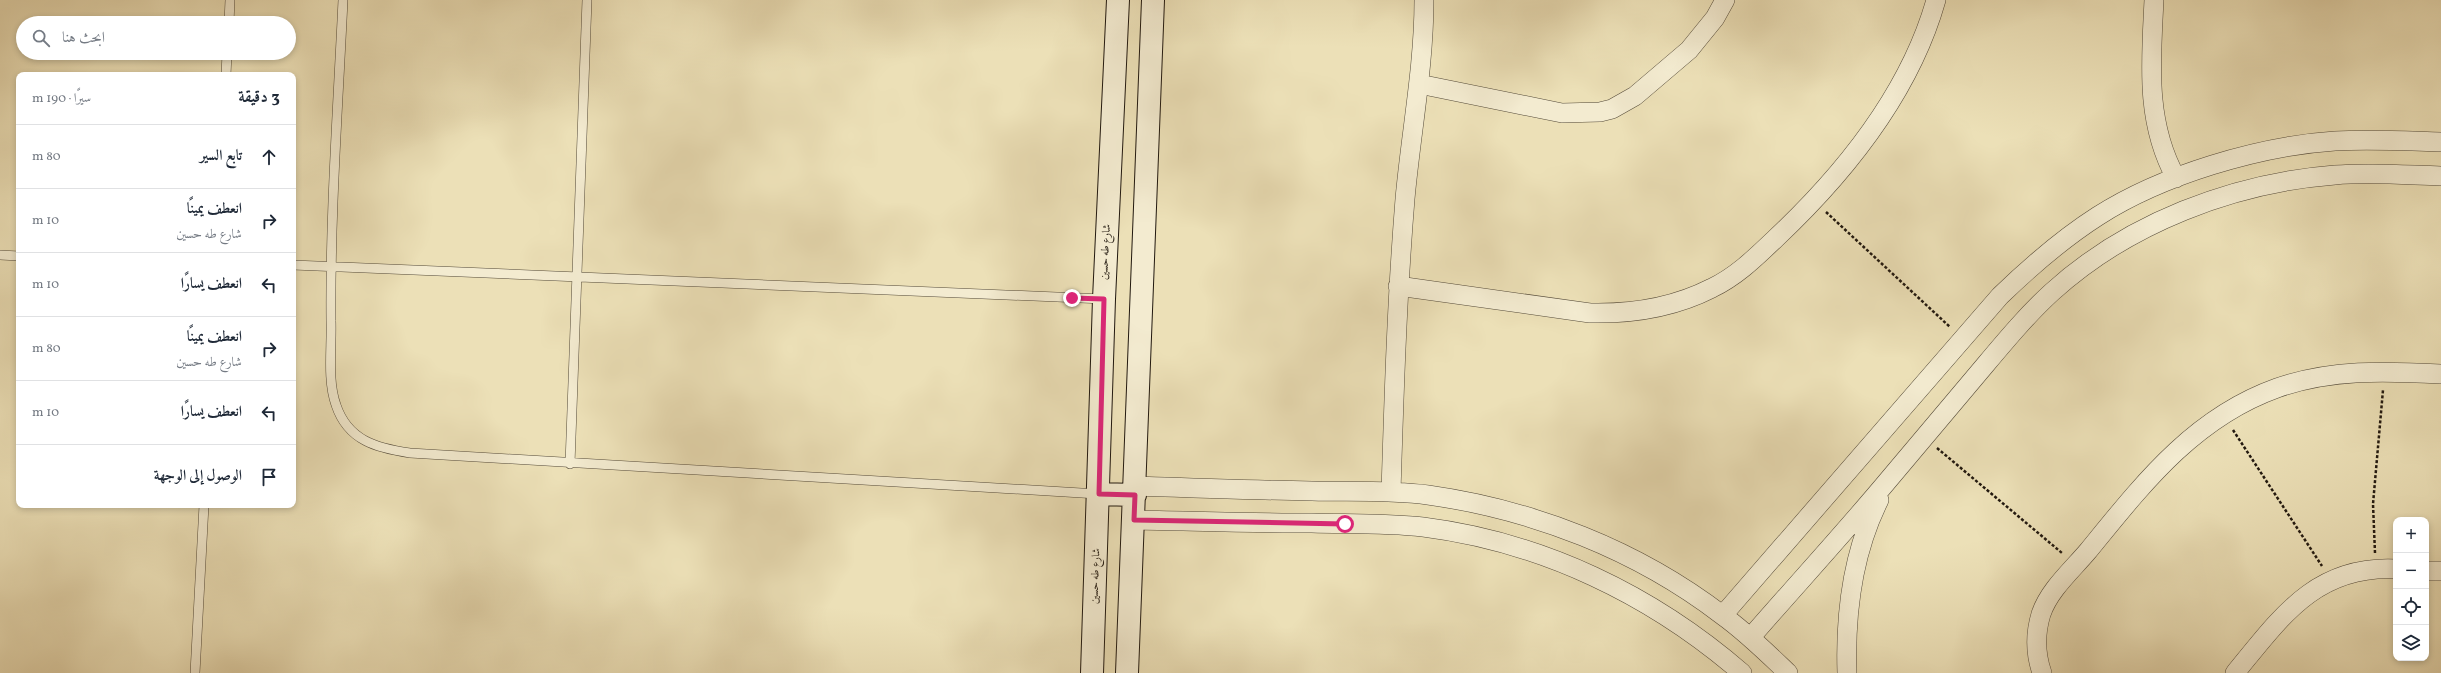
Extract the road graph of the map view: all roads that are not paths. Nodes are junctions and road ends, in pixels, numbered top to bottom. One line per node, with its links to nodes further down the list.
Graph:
1 (230, 0): 10 (lane)
2 (343, 0): 20 (lane)
3 (587, 0): 21 (lane)
4 (1118, 0): 23 (main road, شارع طه حسين)
5 (1153, 0): 27 (main road)
6 (1424, 0): 13 (street)
7 (1725, 0): 13 (street)
8 (1936, 0): 22 (street)
9 (2154, 0): 16 (street)
10 (229, 16)
11 (227, 60): 12 (lane)
12 (226, 72)
13 (1420, 84): 22 (street)
14 (2441, 142): 16 (street)
15 (2441, 176): 26 (street)
16 (2176, 178): 35 (street)
17 (0, 256): 18 (lane)
18 (16, 256)
19 (296, 265): 20 (lane)
20 (330, 267): 21 (lane); 25 (lane)
21 (578, 277): 23 (lane); 25 (lane)
22 (1398, 286): 28 (street)
23 (1104, 299): 29 (main road, شارع طه حسين)
24 (2441, 374): 43 (street)
25 (570, 464): 29 (lane)
26 (1889, 479): 36 (street); 42 (street)
27 (1135, 490): 28 (street); 29 (main road); 31 (main road)
28 (1391, 492): 35 (street)
29 (1099, 494): 38 (main road, شارع طه حسين)
30 (204, 508): 37 (lane)
31 (1134, 520): 39 (main road); 40 (street)
32 (2393, 569): 44 (street)
33 (2429, 571): 34 (street)
34 (2441, 571)
35 (1723, 615): 36 (street)
36 (1751, 637): 41 (street)
37 (195, 673)
38 (1092, 673)
39 (1127, 673)
40 (1742, 673)
41 (1788, 673)
42 (1847, 673)
43 (2042, 673)
44 (2235, 673)

